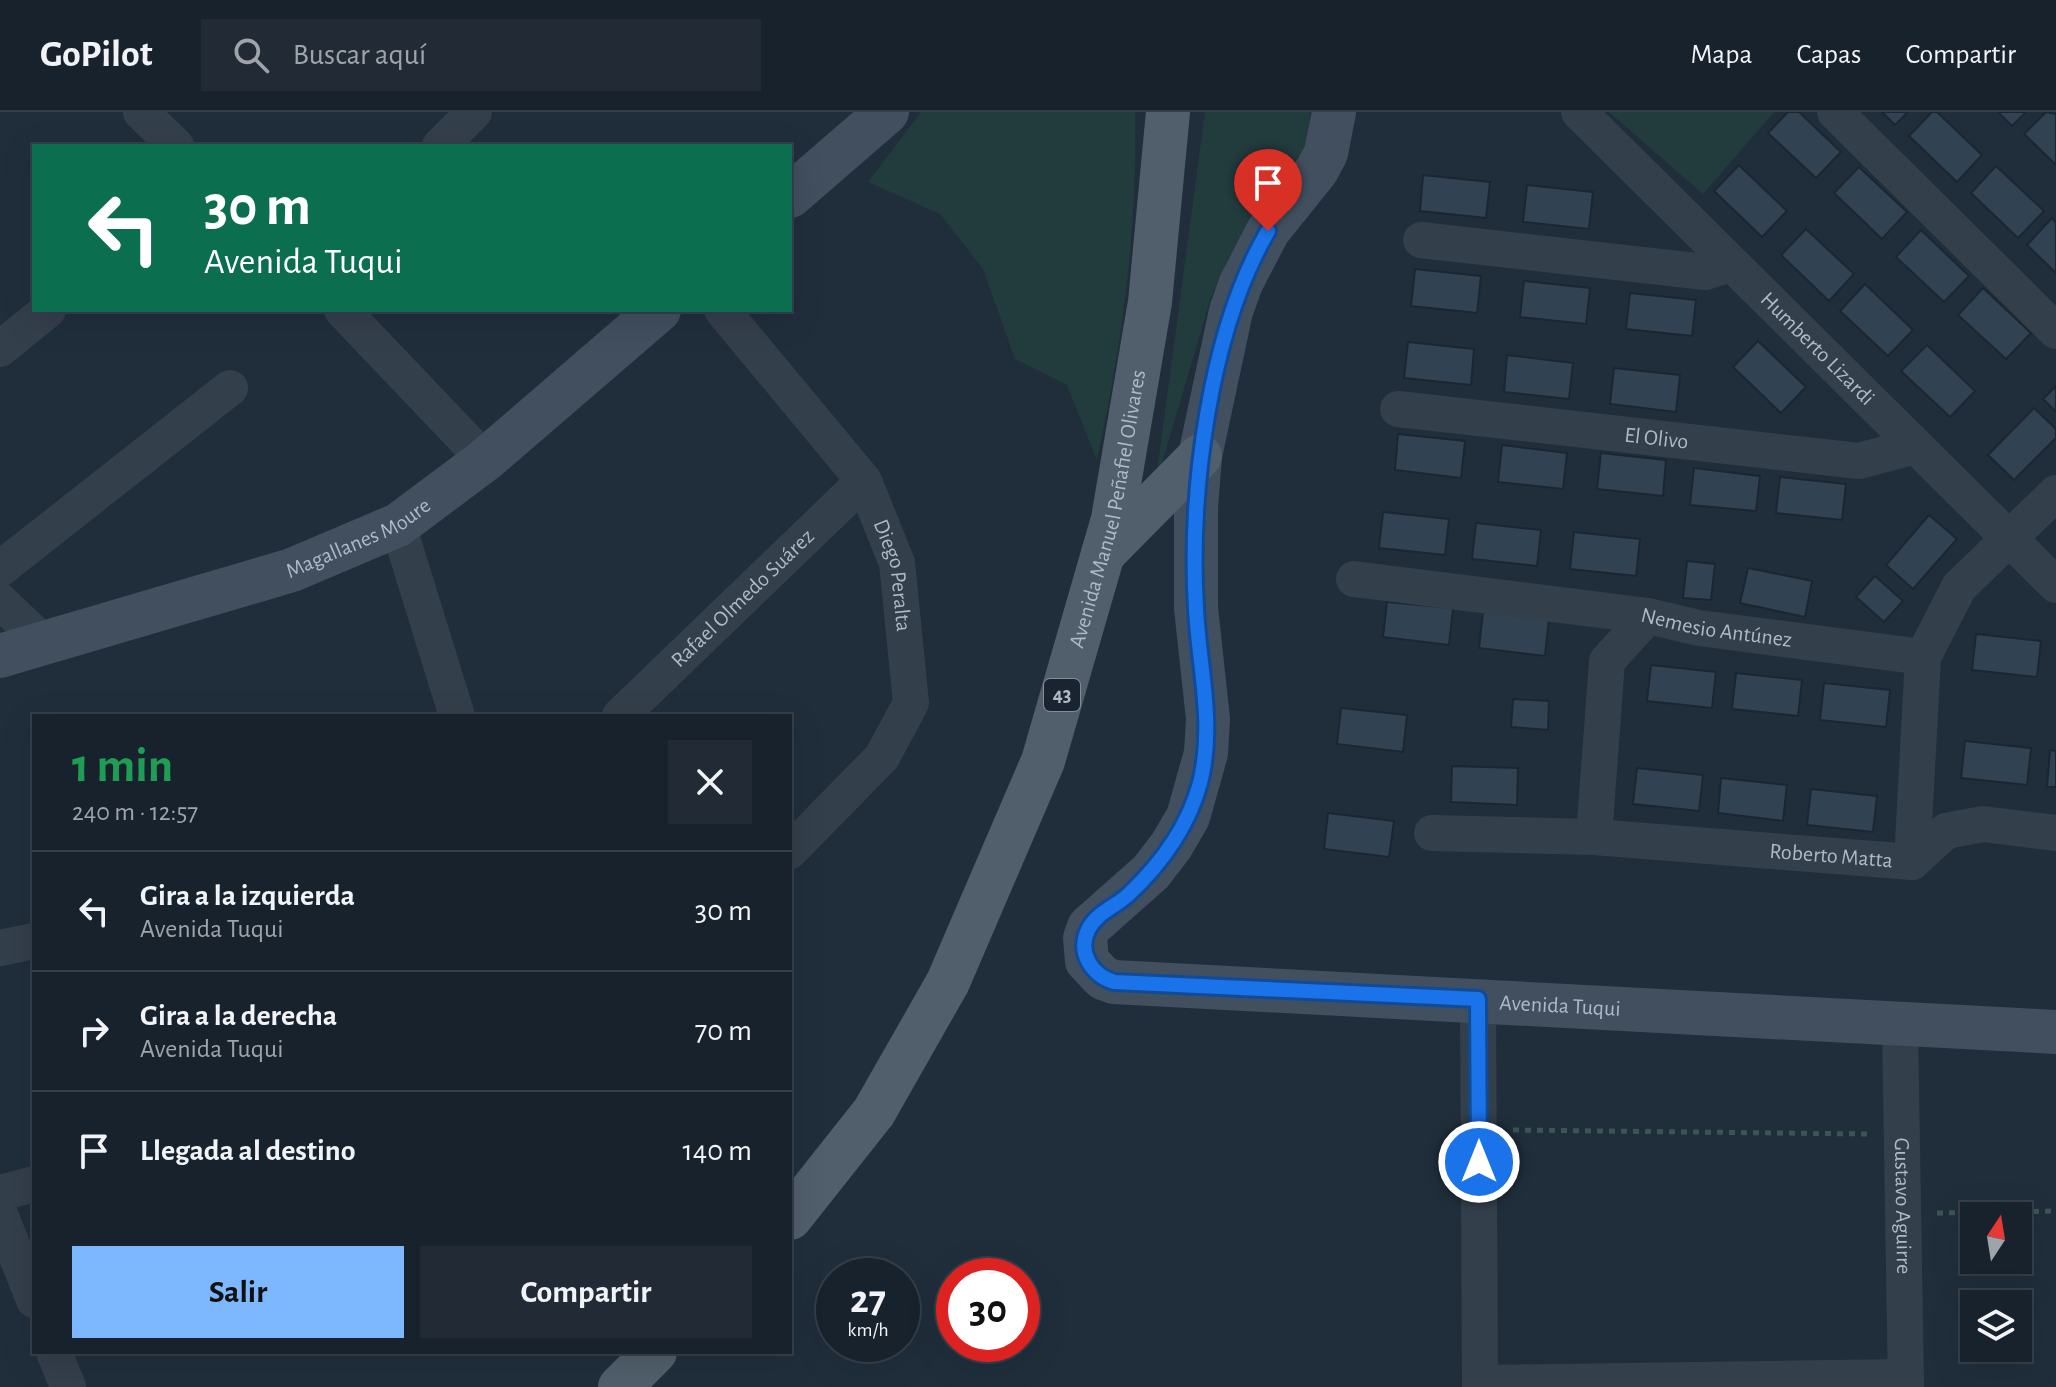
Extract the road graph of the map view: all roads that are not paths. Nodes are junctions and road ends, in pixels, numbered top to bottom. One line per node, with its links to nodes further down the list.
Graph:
1 (141, 112): 8 (street)
2 (474, 112): 9 (street)
3 (887, 112): 10 (street)
4 (1168, 112): 28 (main road, Avenida Manuel Peñafiel Olivares / 43)
5 (1334, 112): 22 (street, Avenida Tuqui)
6 (1579, 112): 12 (street, Humberto Lizardi)
7 (1835, 112): 17 (street)
8 (174, 144)
9 (442, 144)
10 (792, 194)
11 (1421, 240): 12 (street)
12 (1730, 264): 21 (street, Humberto Lizardi)
13 (46, 312): 18 (street)
14 (344, 312): 23 (street)
15 (657, 312): 23 (street, Magallanes Moure)
16 (724, 312): 24 (street, Diego Peralta)
17 (2056, 331)
18 (0, 349)
19 (230, 388): 29 (street)
20 (1398, 409): 21 (street, El Olivo)
21 (1915, 446): 27 (street, Humberto Lizardi)
22 (1200, 456): 28 (main road); 46 (street, Avenida Tuqui)
23 (485, 460): 26 (street, Magallanes Moure)
24 (864, 481): 38 (street, Rafael Olmedo Suárez); 42 (street, Diego Peralta)
25 (2056, 493): 27 (street)
26 (398, 525): 34 (street, Magallanes Moure); 37 (street)
27 (2010, 537): 31 (street, Humberto Lizardi); 36 (street)
28 (1103, 554): 52 (main road, Avenida Manuel Peñafiel Olivares / 43)
29 (0, 569)
30 (1354, 579): 33 (street)
31 (2056, 585)
32 (0, 601): 34 (street)
33 (1648, 616): 36 (street, Nemesio Antúnez); 41 (street, Nemesio Antúnez)
34 (46, 645): 35 (street, Magallanes Moure)
35 (0, 656)
36 (1923, 657): 43 (street)
37 (456, 714)
38 (622, 714)
39 (1432, 833): 41 (street, Roberto Matta)
40 (2056, 833): 43 (street, Roberto Matta)
41 (1594, 837): 43 (street, Roberto Matta)
42 (792, 849)
43 (1912, 862)
44 (32, 941): 45 (street)
45 (0, 948)
46 (1478, 999): 47 (street, Avenida Tuqui); 57 (street)
47 (1900, 1026): 48 (street, Avenida Tuqui); 56 (street, Gustavo Aguirre)
48 (2056, 1032)
49 (32, 1185): 50 (street)
50 (0, 1193)
51 (0, 1214): 53 (street)
52 (792, 1215)
53 (32, 1295)
54 (55, 1354): 58 (street)
55 (653, 1354): 59 (main road)
56 (1906, 1382): 57 (street)
57 (1480, 1385)
58 (68, 1387)
59 (620, 1387)

